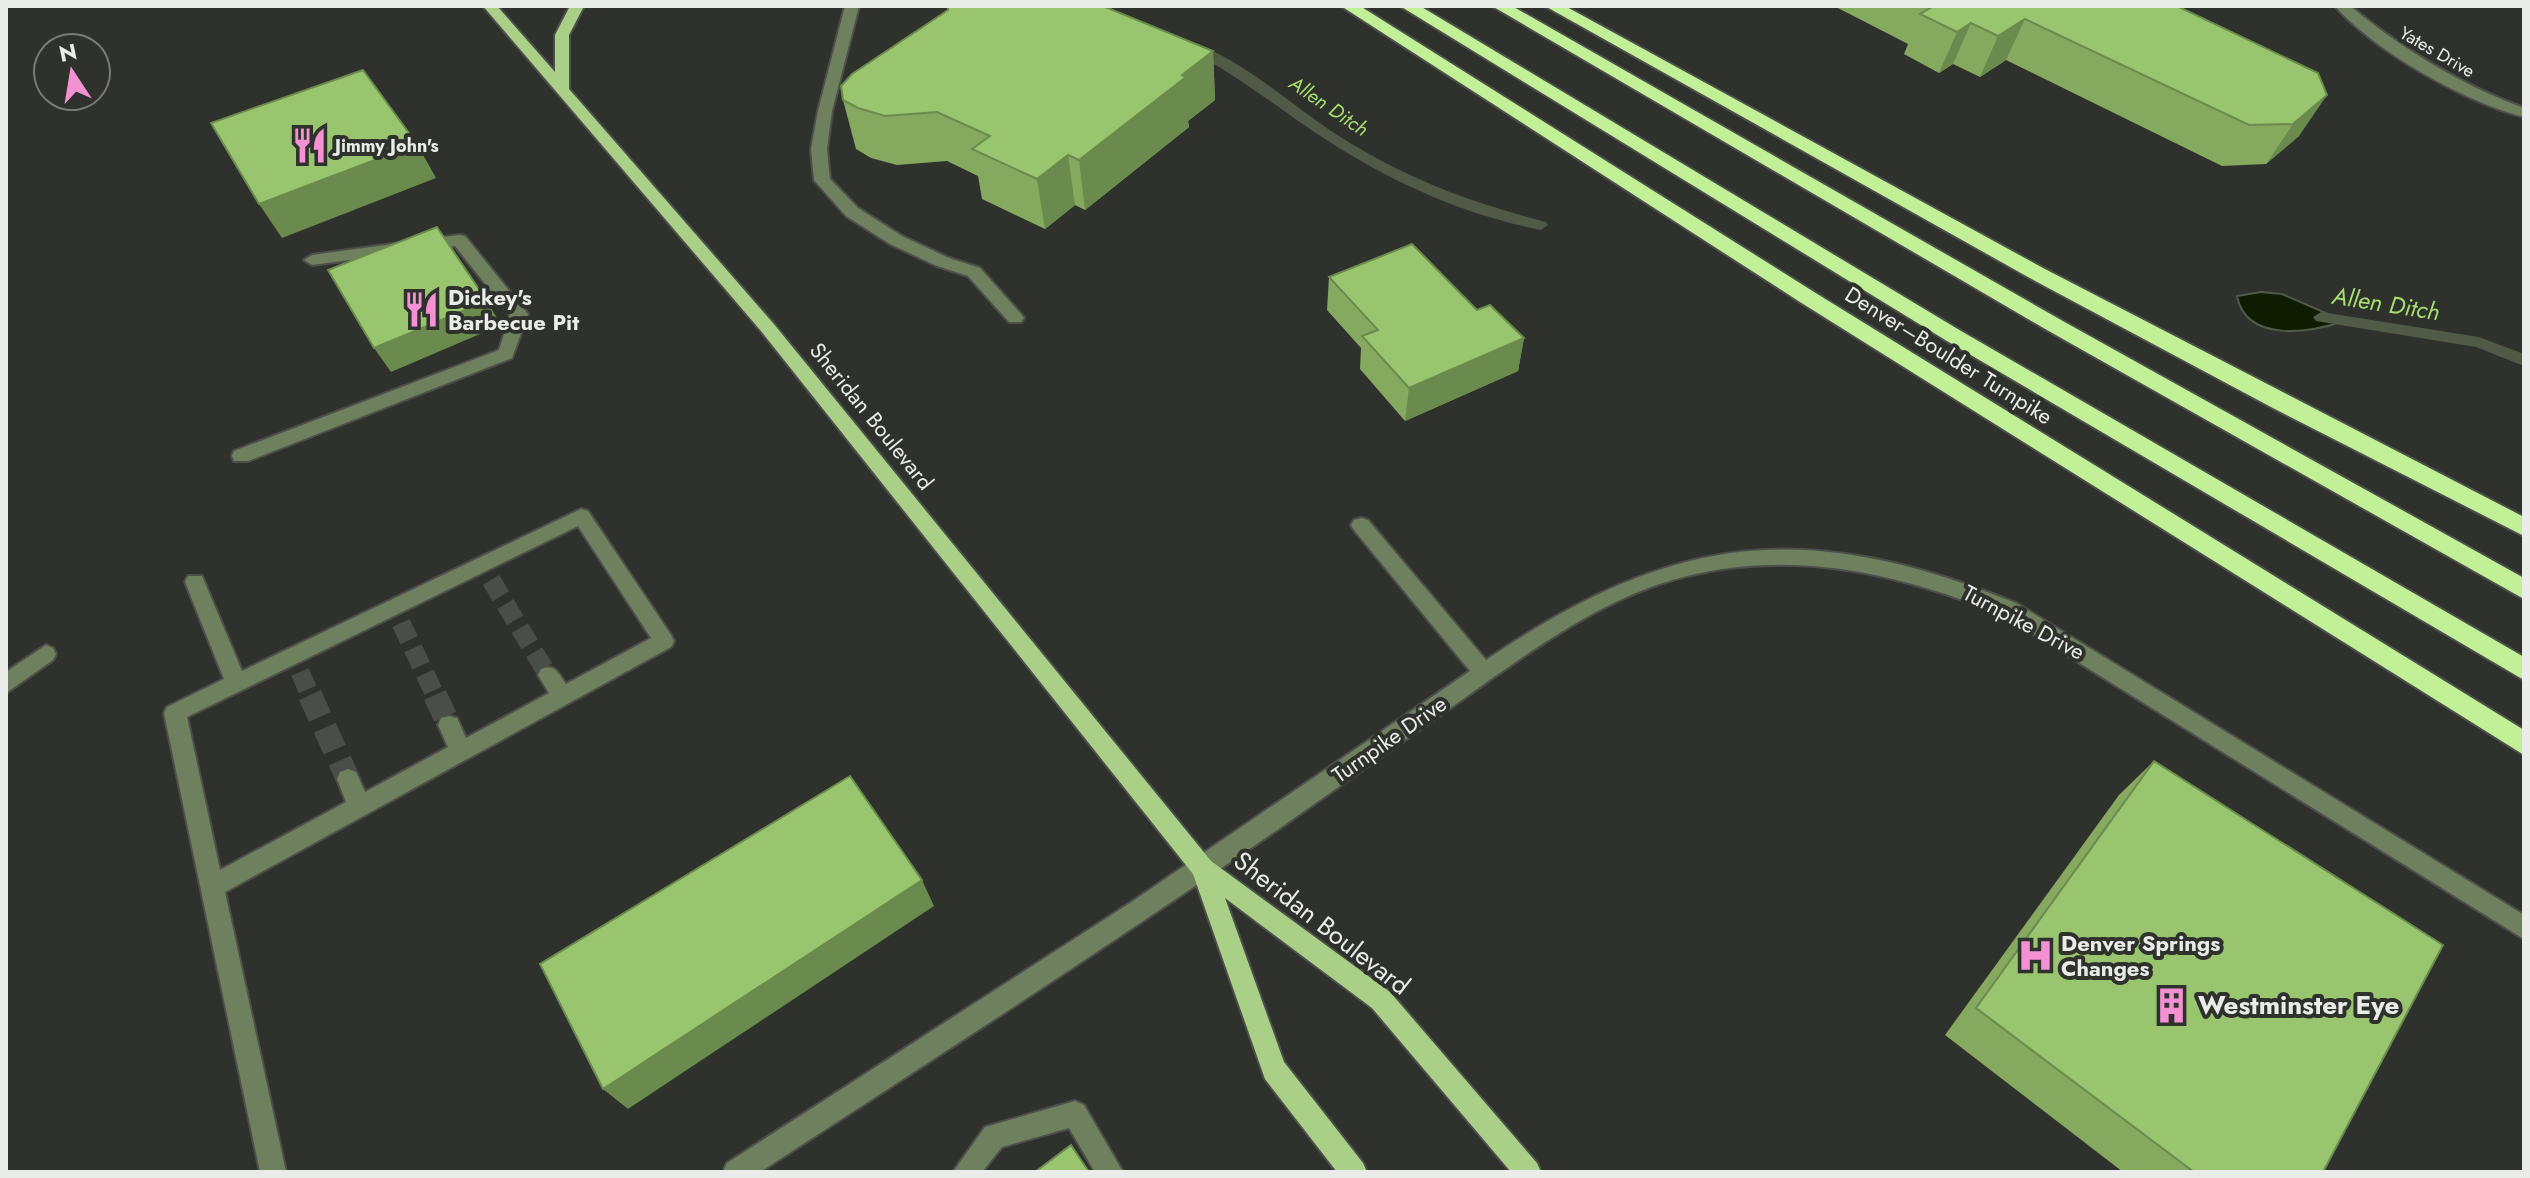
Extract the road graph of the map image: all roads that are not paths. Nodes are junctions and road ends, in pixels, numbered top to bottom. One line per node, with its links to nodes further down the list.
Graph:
1 (490, 6): 9 (main road, Sheridan Boulevard)
2 (577, 6): 9 (main road)
3 (852, 6): 12 (street)
4 (1349, 6): 26 (highway, Denver–Boulder Turnpike)
5 (1408, 6): 19 (highway)
6 (1500, 6): 17 (highway)
7 (1553, 6): 15 (highway)
8 (2342, 6): 10 (street, Yates Drive)
9 (562, 91): 30 (main road, Sheridan Boulevard)
10 (2524, 113)
11 (312, 260): 13 (street)
12 (1015, 318)
13 (241, 456)
14 (1361, 525): 20 (street)
15 (2524, 527)
16 (195, 582): 22 (street)
17 (2524, 589)
18 (46, 654): 23 (street)
19 (2524, 670)
20 (1484, 673): 30 (street, Turnpike Drive); 32 (street, Turnpike Drive)
21 (548, 675): 24 (street)
22 (236, 683): 24 (street); 31 (street)
23 (6, 684)
24 (562, 696): 27 (street)
25 (449, 725): 27 (street)
26 (2524, 744)
27 (461, 751): 29 (street)
28 (348, 779): 29 (street)
29 (359, 806): 31 (street)
30 (1203, 868): 34 (street, Turnpike Drive); 37 (main road, Sheridan Boulevard); 38 (main road, Sheridan Boulevard)
31 (213, 886): 33 (street)
32 (2524, 928)
33 (273, 1172)
34 (736, 1172)
35 (966, 1172): 36 (street)
36 (1110, 1172)
37 (1354, 1172)
38 (1528, 1172)

